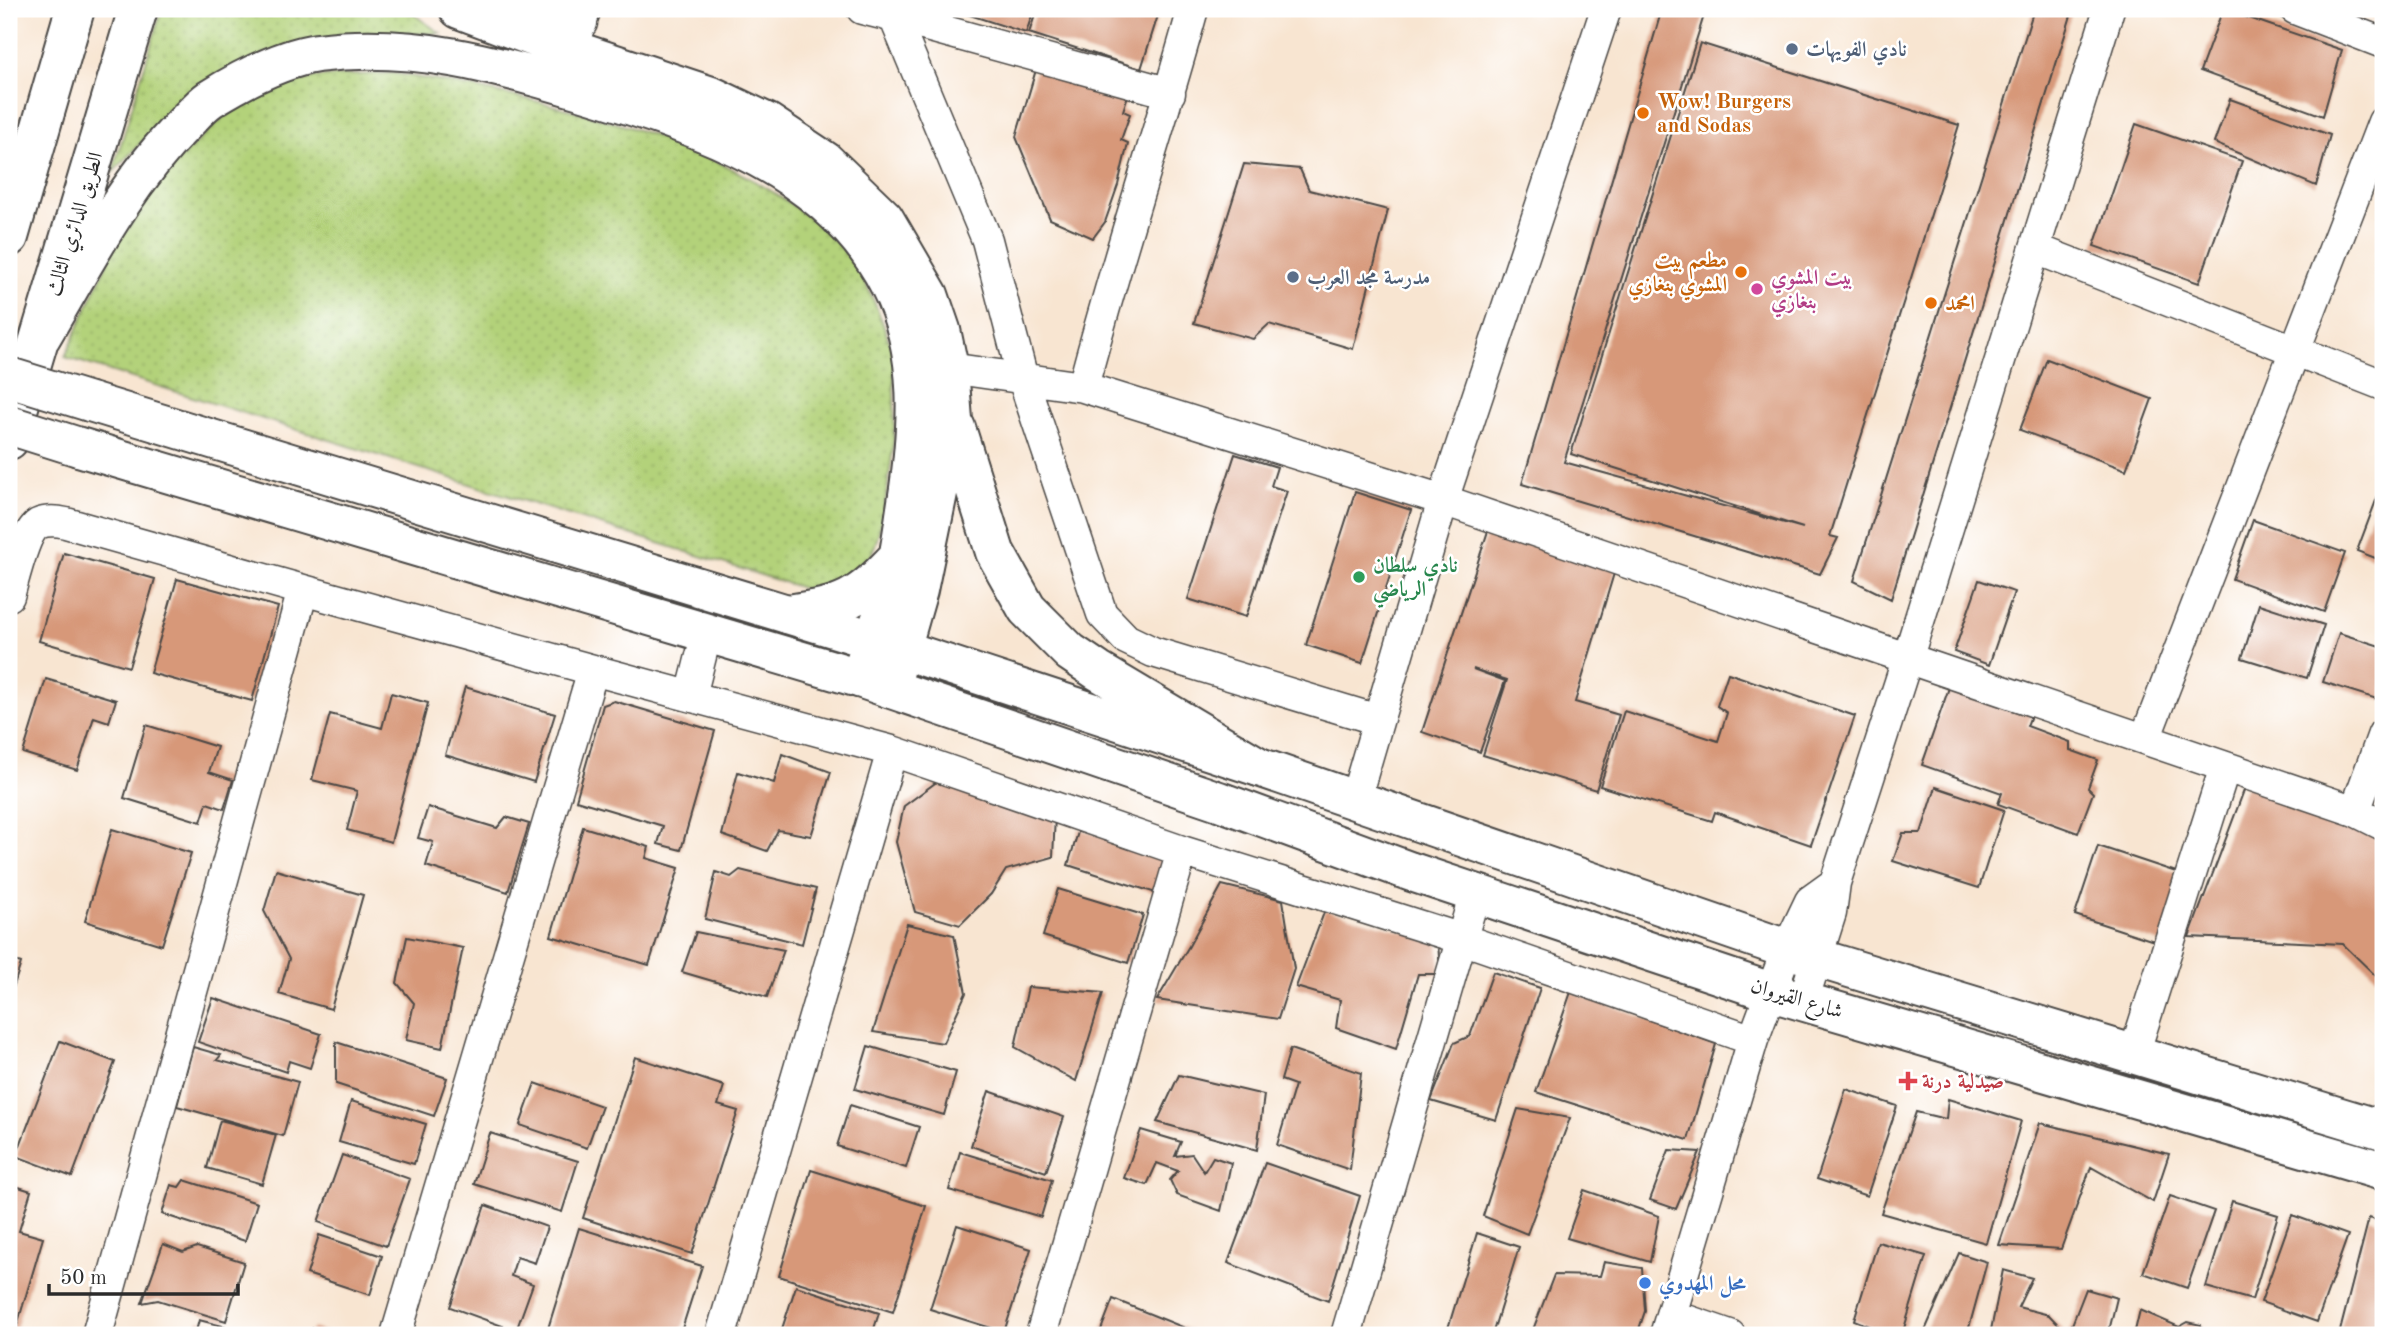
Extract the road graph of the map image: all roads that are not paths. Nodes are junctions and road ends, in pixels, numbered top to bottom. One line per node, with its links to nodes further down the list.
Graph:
1 (75, 9): 16 (main road)
2 (138, 9): 18 (main road, الطريق الدائري الثالث)
3 (459, 9): 12 (main road)
4 (547, 9): 12 (street)
5 (862, 9): 10 (street)
6 (1193, 9): 14 (street)
7 (1606, 9): 28 (street)
8 (2109, 9): 17 (street)
9 (2295, 9): 11 (street)
10 (893, 13): 14 (street); 22 (street)
11 (2325, 14): 13 (street)
12 (580, 27): 20 (main road)
13 (2383, 43)
14 (1170, 93): 24 (street)
15 (2383, 122): 19 (street)
16 (9, 237)
17 (2036, 249): 19 (street); 35 (street)
18 (41, 337): 27 (main road, الطريق الدائري الثالث); 29 (main road)
19 (2295, 352): 23 (street); 41 (street)
20 (949, 368): 22 (street); 25 (main road)
21 (9, 377): 32 (main road, bridge)
22 (1023, 379): 24 (street); 39 (street)
23 (2383, 385)
24 (1083, 387): 28 (street)
25 (953, 420): 34 (main road); 43 (main road)
26 (9, 425): 33 (main road, شارع القيروان, bridge)
27 (9, 440)
28 (1443, 500): 35 (street); 39 (street)
29 (899, 556): 32 (main road); 34 (main road)
30 (303, 590): 31 (street); 36 (street); 58 (street)
31 (9, 596)
32 (788, 614): 34 (main road)
33 (707, 632): 37 (main road, شارع القيروان); 38 (street)
34 (887, 645): 37 (main road); 43 (main road)
35 (1907, 660): 41 (street); 51 (street)
36 (593, 670): 38 (street); 59 (street)
37 (874, 683): 49 (main road, شارع القيروان)
38 (691, 696): 42 (street)
39 (1378, 720): 45 (street)
40 (2383, 734): 46 (street)
41 (2145, 739): 44 (street)
42 (892, 751): 48 (street); 60 (street)
43 (1259, 766): 45 (main road)
44 (2224, 767): 46 (street); 54 (street)
45 (1355, 800): 51 (main road)
46 (2355, 811): 47 (street)
47 (2383, 825)
48 (1182, 851): 50 (street); 61 (street)
49 (1475, 893): 50 (street); 52 (main road, شارع القيروان)
50 (1462, 939): 53 (street); 62 (street)
51 (1802, 954): 52 (street); 54 (main road)
52 (1787, 996): 53 (street); 56 (main road, شارع القيروان)
53 (1753, 1040): 57 (street)
54 (2134, 1054): 55 (main road)
55 (2383, 1130)
56 (2383, 1171)
57 (1669, 1325): 63 (street)
58 (97, 1335)
59 (396, 1335)
60 (721, 1335)
61 (1041, 1335)
62 (1346, 1335)
63 (1730, 1335)

